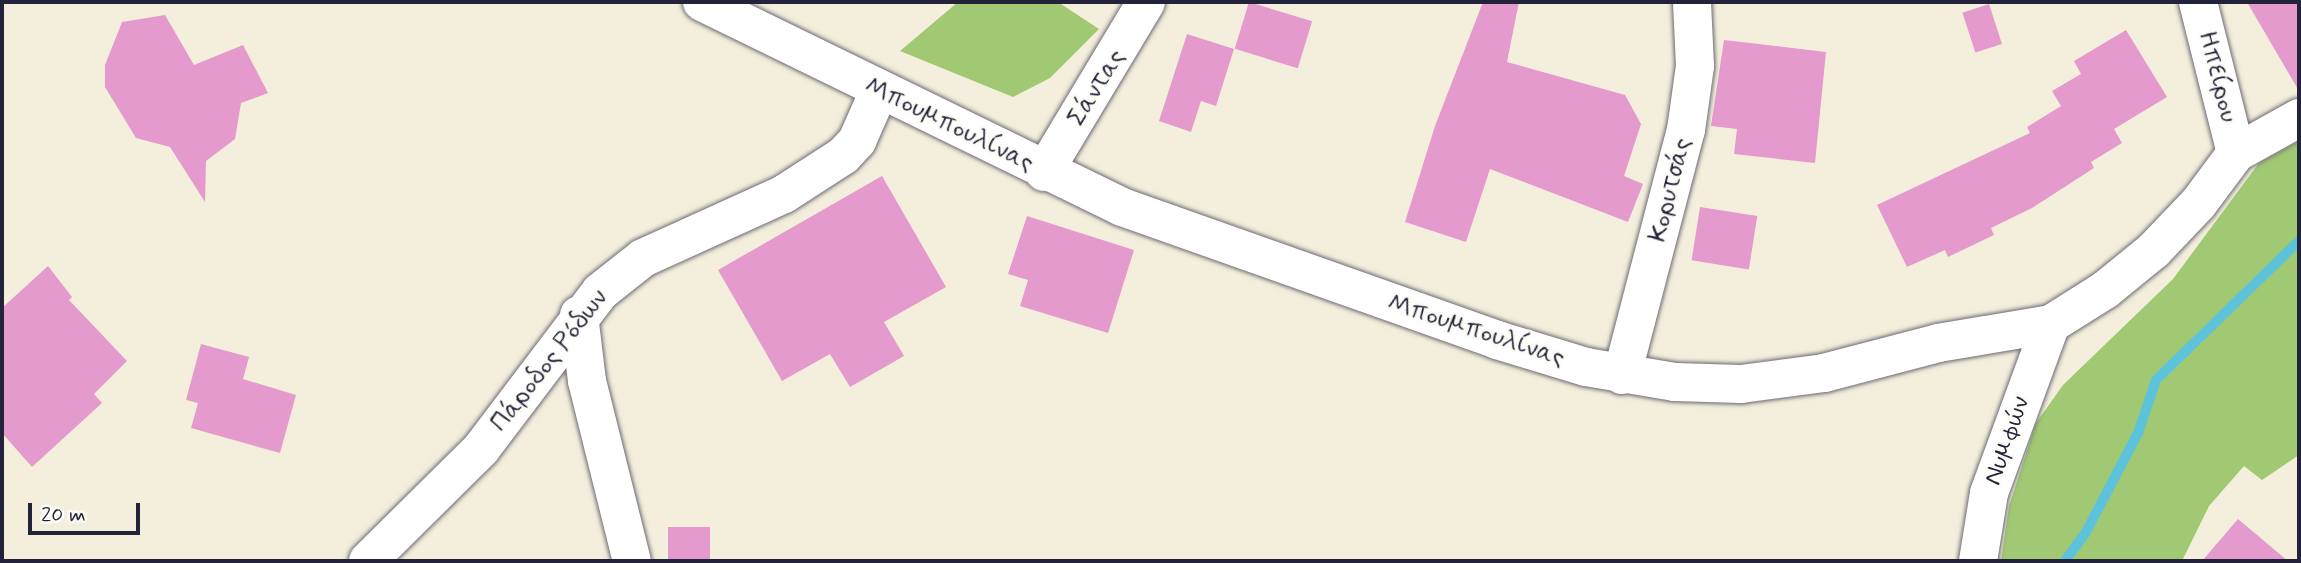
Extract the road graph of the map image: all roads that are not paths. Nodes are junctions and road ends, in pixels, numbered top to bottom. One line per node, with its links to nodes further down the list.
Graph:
1 (702, 2): 5 (street, Μπουμπουλίνας)
2 (1146, 2): 8 (street, Σάντας)
3 (1692, 2): 11 (street, Κορυτσάς)
4 (2198, 2): 7 (street, Ηπείρου)
5 (879, 91): 8 (street, Μπουμπουλίνας); 9 (street, Πάροδος Ρόδων)
6 (2299, 118): 7 (street)
7 (2236, 153): 10 (street, Μπουμπουλίνας)
8 (1044, 172): 11 (street, Μπουμπουλίνας)
9 (579, 315): 12 (street, Πάροδος Ρόδων); 13 (street)
10 (2051, 324): 11 (street, Μπουμπουλίνας); 14 (street, Νυμφών)
11 (1622, 375)
12 (368, 561)
13 (632, 561)
14 (1978, 561)

